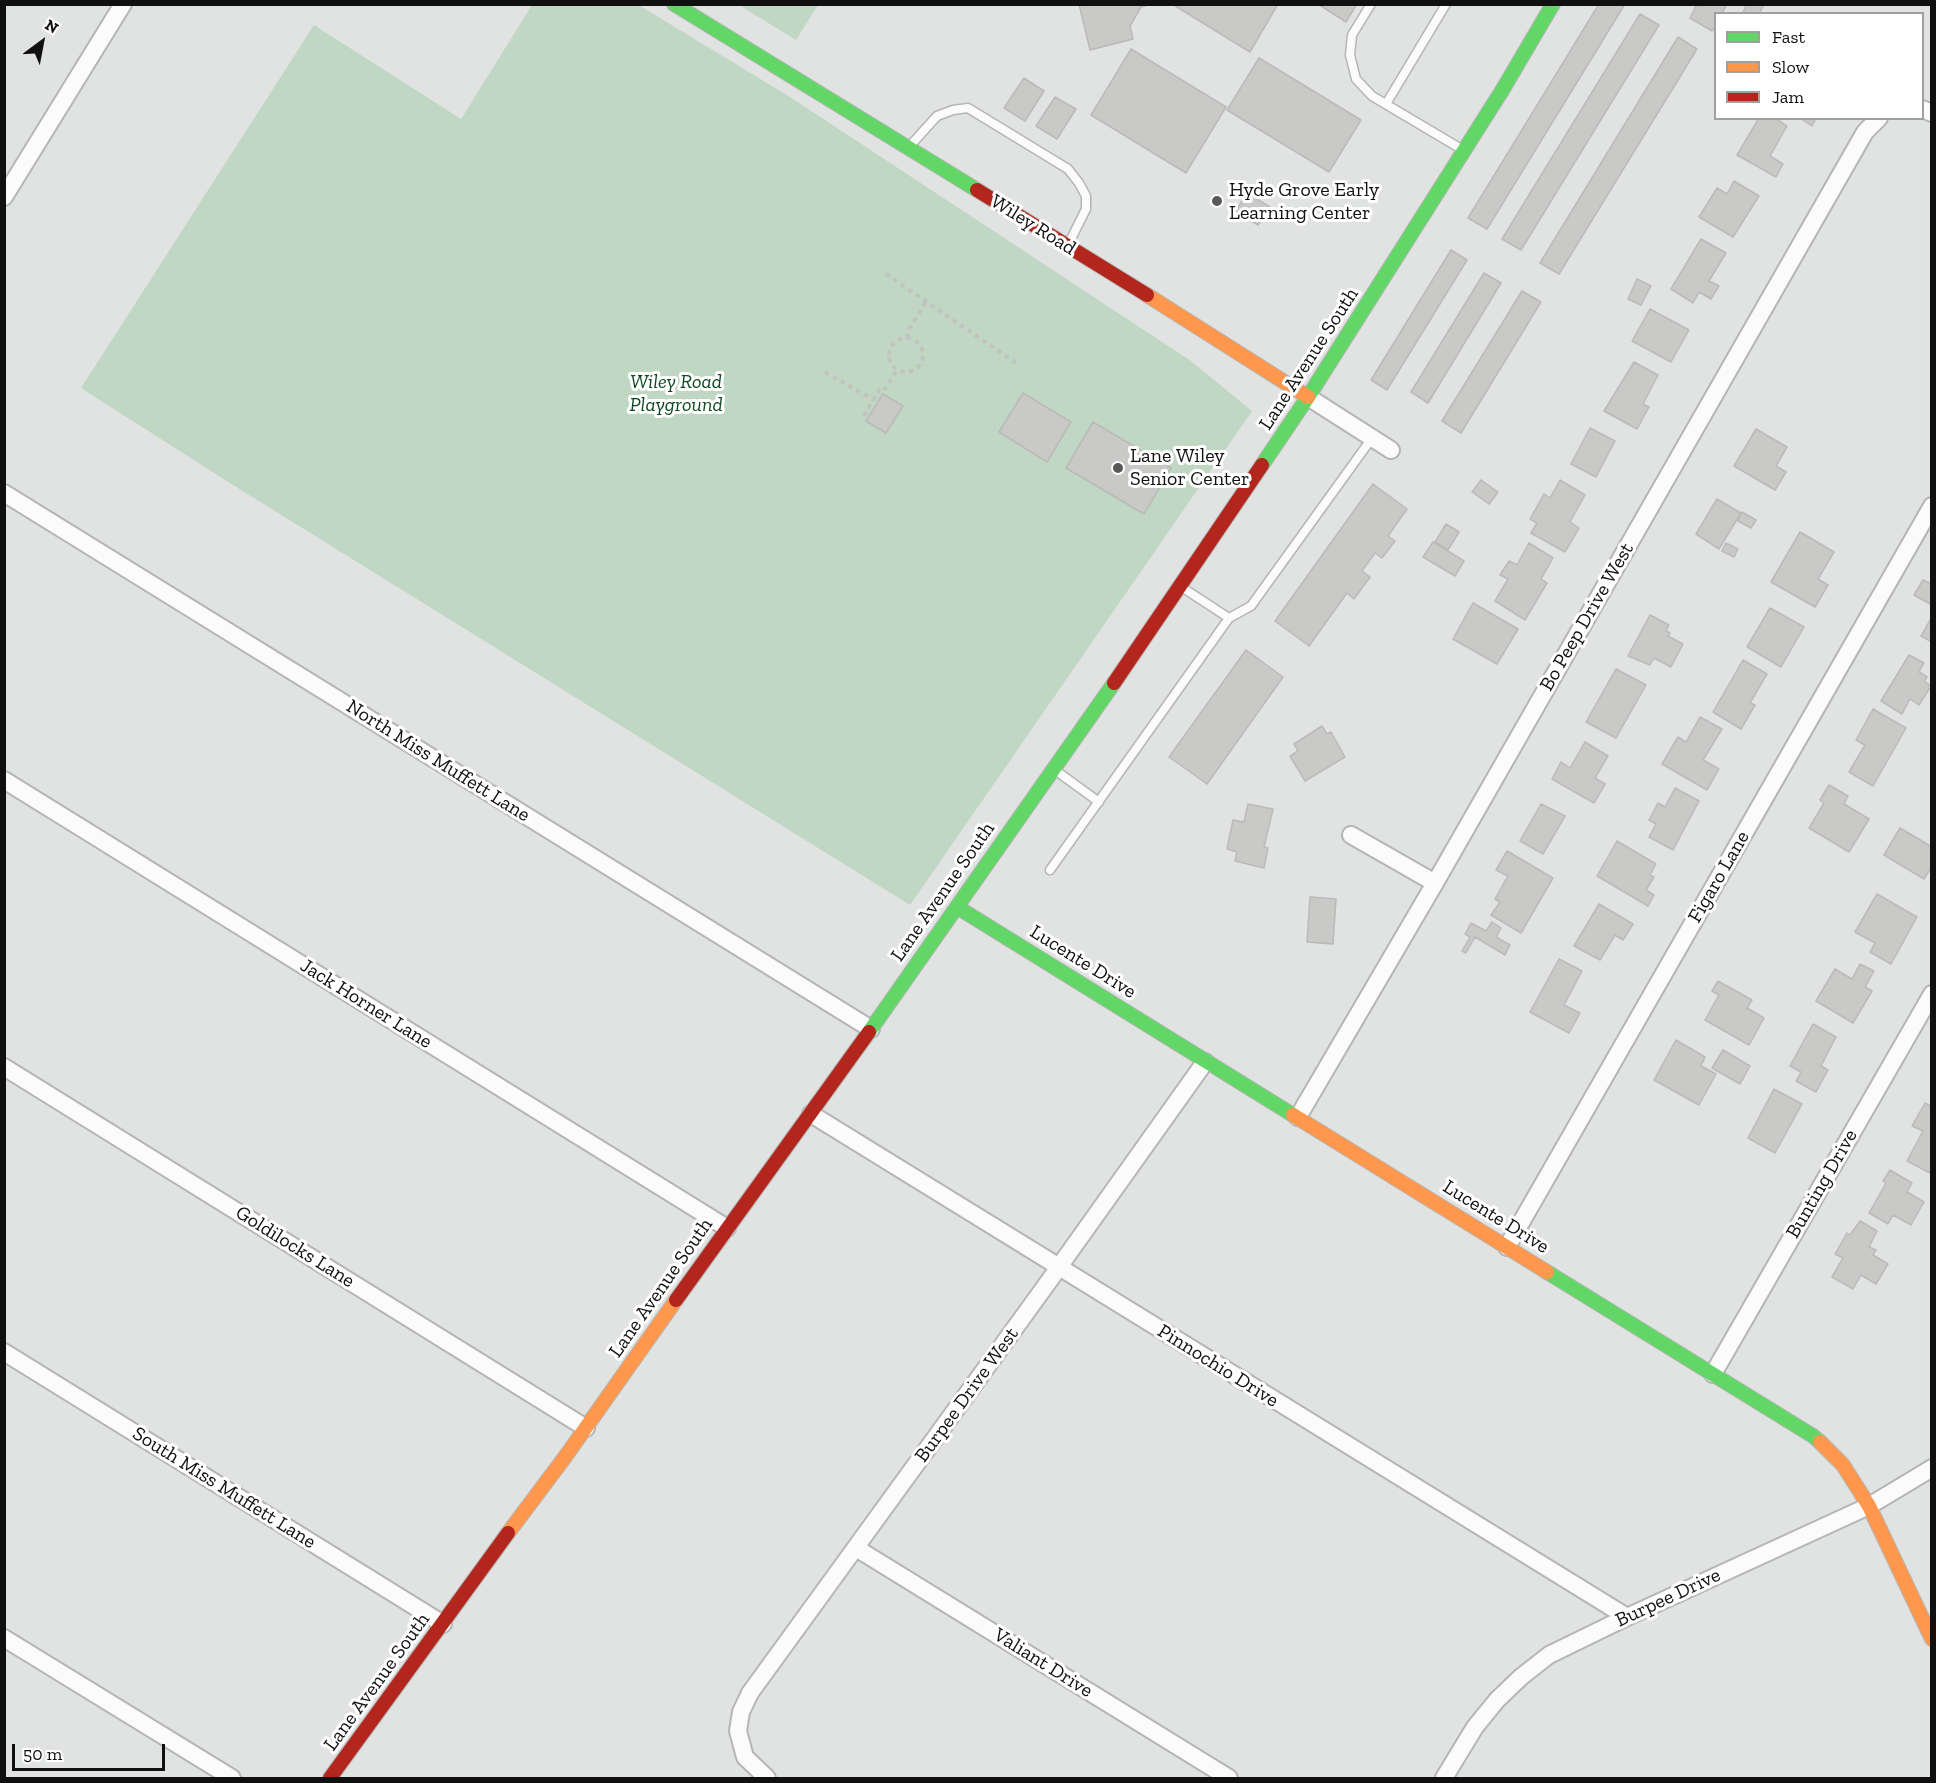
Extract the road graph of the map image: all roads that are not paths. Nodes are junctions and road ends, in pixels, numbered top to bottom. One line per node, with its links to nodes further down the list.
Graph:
1 (123, 4): 10 (street)
2 (674, 4): 8 (main road, Wiley Road)
3 (1371, 4): 6 (lane)
4 (1446, 4): 6 (lane)
5 (1553, 4): 9 (main road, Lane Avenue South)
6 (1386, 104): 9 (lane)
7 (1877, 120): 24 (street, Bo Peep Drive West)
8 (908, 148): 11 (main road, Wiley Road); 11 (lane)
9 (1464, 151): 12 (main road, Lane Avenue South)
10 (4, 197)
11 (1068, 246): 12 (main road, Wiley Road)
12 (1308, 397): 13 (street, Wiley Road); 17 (main road, Lane Avenue South)
13 (1372, 438): 14 (street, Wiley Road); 18 (lane)
14 (1391, 450)
15 (4, 493): 27 (street, North Miss Muffett Lane)
16 (1932, 506): 33 (street, Figaro Lane)
17 (1180, 585): 18 (lane); 19 (main road, Lane Avenue South)
18 (1229, 618): 21 (lane)
19 (1053, 769): 21 (lane); 25 (main road, Lane Avenue South)
20 (4, 780): 32 (street, Jack Horner Lane)
21 (1099, 802): 23 (lane)
22 (1351, 835): 24 (street)
23 (1050, 870)
24 (1435, 883): 31 (street, Bo Peep Drive West)
25 (957, 907): 27 (main road, Lane Avenue South); 28 (main road, Lucente Drive)
26 (1932, 994): 36 (street, Bunting Drive)
27 (871, 1029): 30 (main road, Lane Avenue South)
28 (1205, 1062): 31 (main road, Lucente Drive); 34 (street, Burpee Drive West)
29 (4, 1067): 37 (street, Goldilocks Lane)
30 (811, 1114): 32 (main road, Lane Avenue South); 34 (street, Pinnochio Drive)
31 (1298, 1117): 33 (main road, Lucente Drive)
32 (728, 1228): 37 (main road, Lane Avenue South)
33 (1506, 1247): 36 (main road, Lucente Drive)
34 (1058, 1268): 40 (street, Burpee Drive West); 41 (street, Pinnochio Drive)
35 (4, 1352): 42 (street, South Miss Muffett Lane)
36 (1713, 1374): 39 (main road, Lucente Drive)
37 (586, 1428): 42 (main road, Lane Avenue South)
38 (1932, 1468): 39 (street, Burpee Drive)
39 (1869, 1506): 41 (street, Burpee Drive); 44 (main road, Lucente Drive)
40 (856, 1548): 47 (street, Burpee Drive West); 48 (street, Valiant Drive)
41 (1627, 1617): 49 (street, Burpee Drive)
42 (443, 1624): 46 (main road, Lane Avenue South)
43 (4, 1638): 45 (street)
44 (1932, 1639)
45 (232, 1779)
46 (330, 1779)
47 (767, 1779)
48 (1229, 1779)
49 (1444, 1779)

